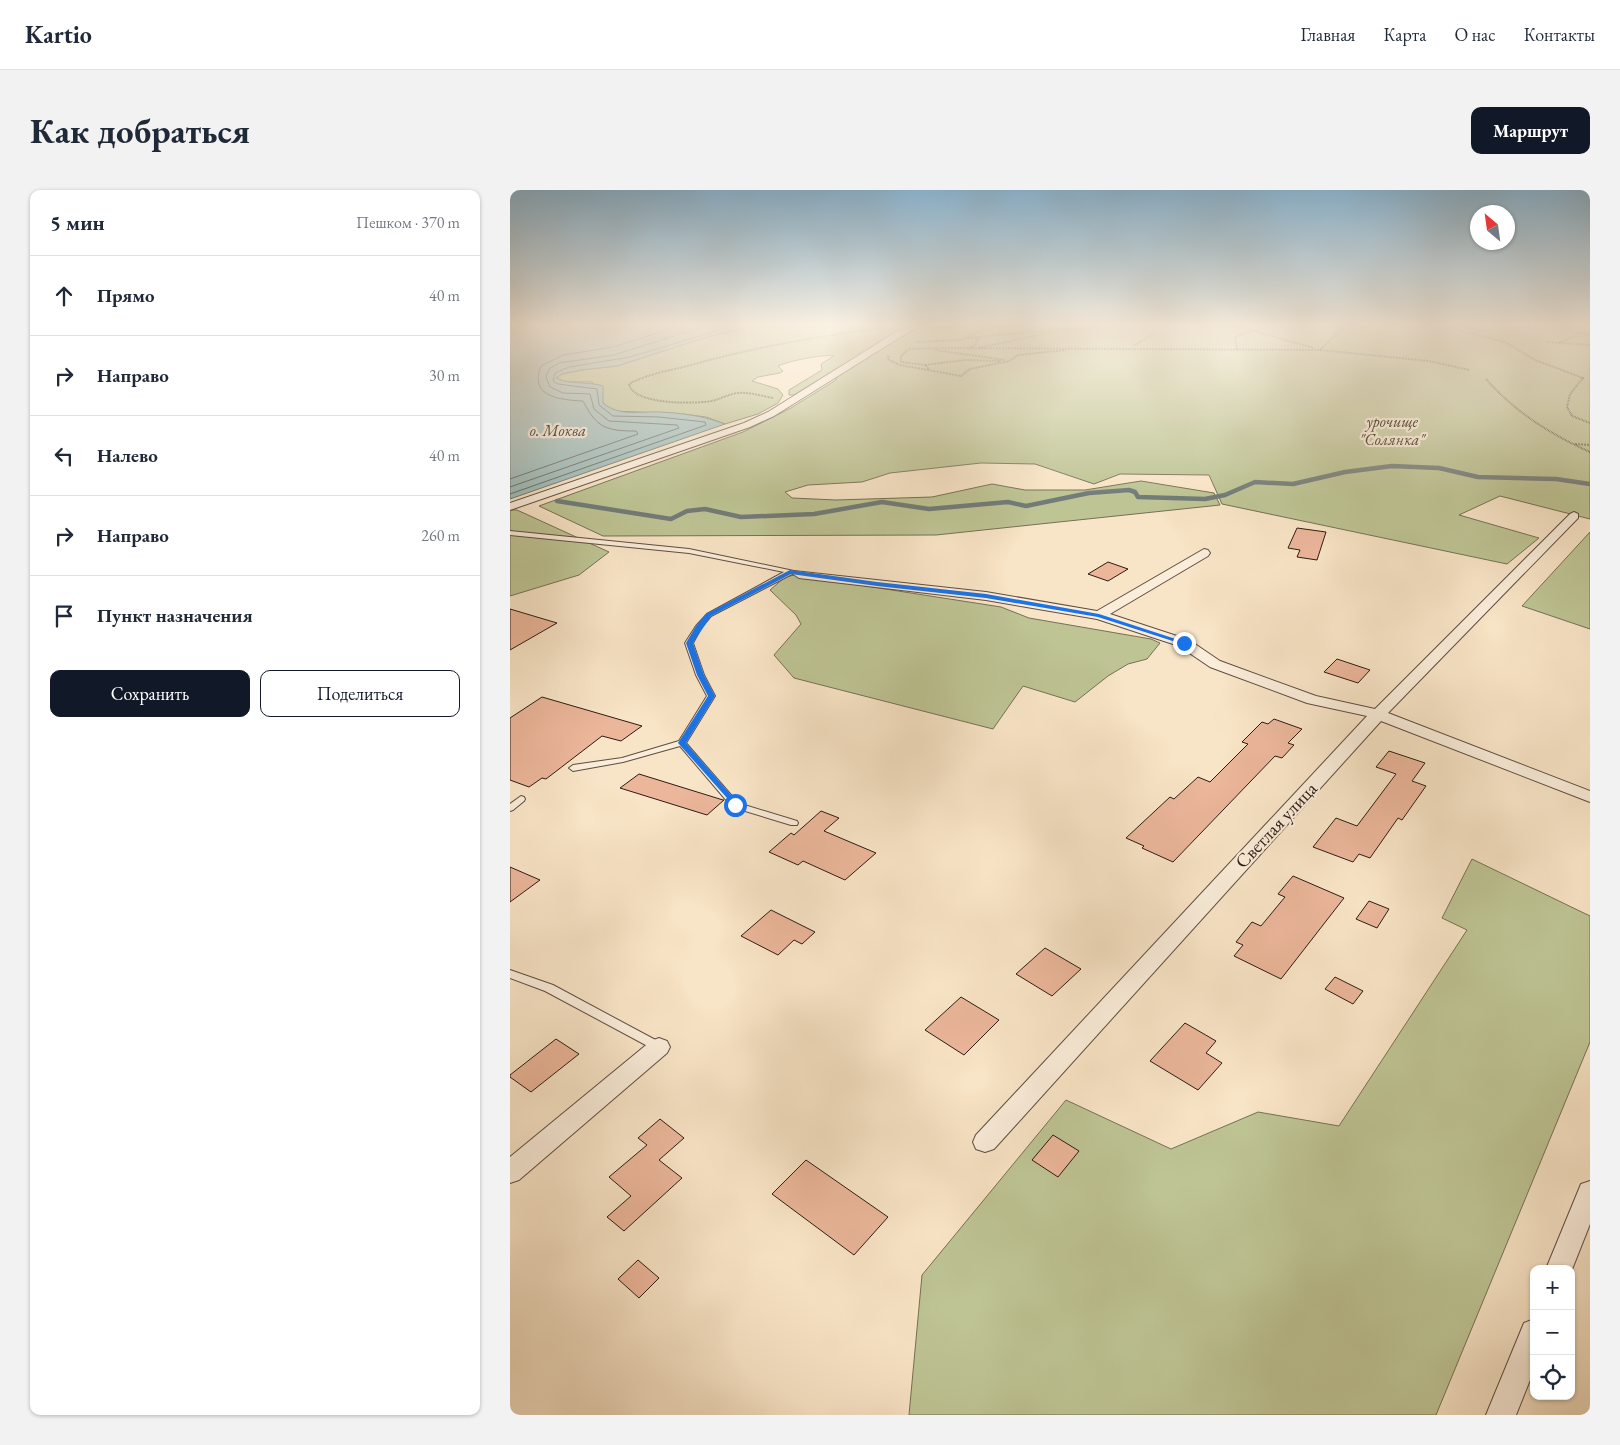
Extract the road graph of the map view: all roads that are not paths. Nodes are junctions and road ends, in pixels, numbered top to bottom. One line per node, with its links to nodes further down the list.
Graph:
1 (821, 382): 2 (street)
2 (510, 507)
3 (1574, 516): 8 (street, Светлая улица)
4 (510, 533): 6 (lane)
5 (1204, 553): 7 (street)
6 (795, 573): 7 (street); 9 (lane)
7 (1099, 616): 8 (street)
8 (1378, 714): 11 (street); 17 (street, Светлая улица)
9 (682, 743): 10 (lane); 14 (lane)
10 (573, 768)
11 (1590, 796)
12 (521, 799): 13 (lane)
13 (510, 808)
14 (794, 823)
15 (510, 974): 16 (lane)
16 (659, 1047): 18 (street)
17 (985, 1142)
18 (510, 1172)
19 (1590, 1192): 20 (street)
20 (1561, 1265)
21 (1530, 1343): 22 (street)
22 (1501, 1415)

